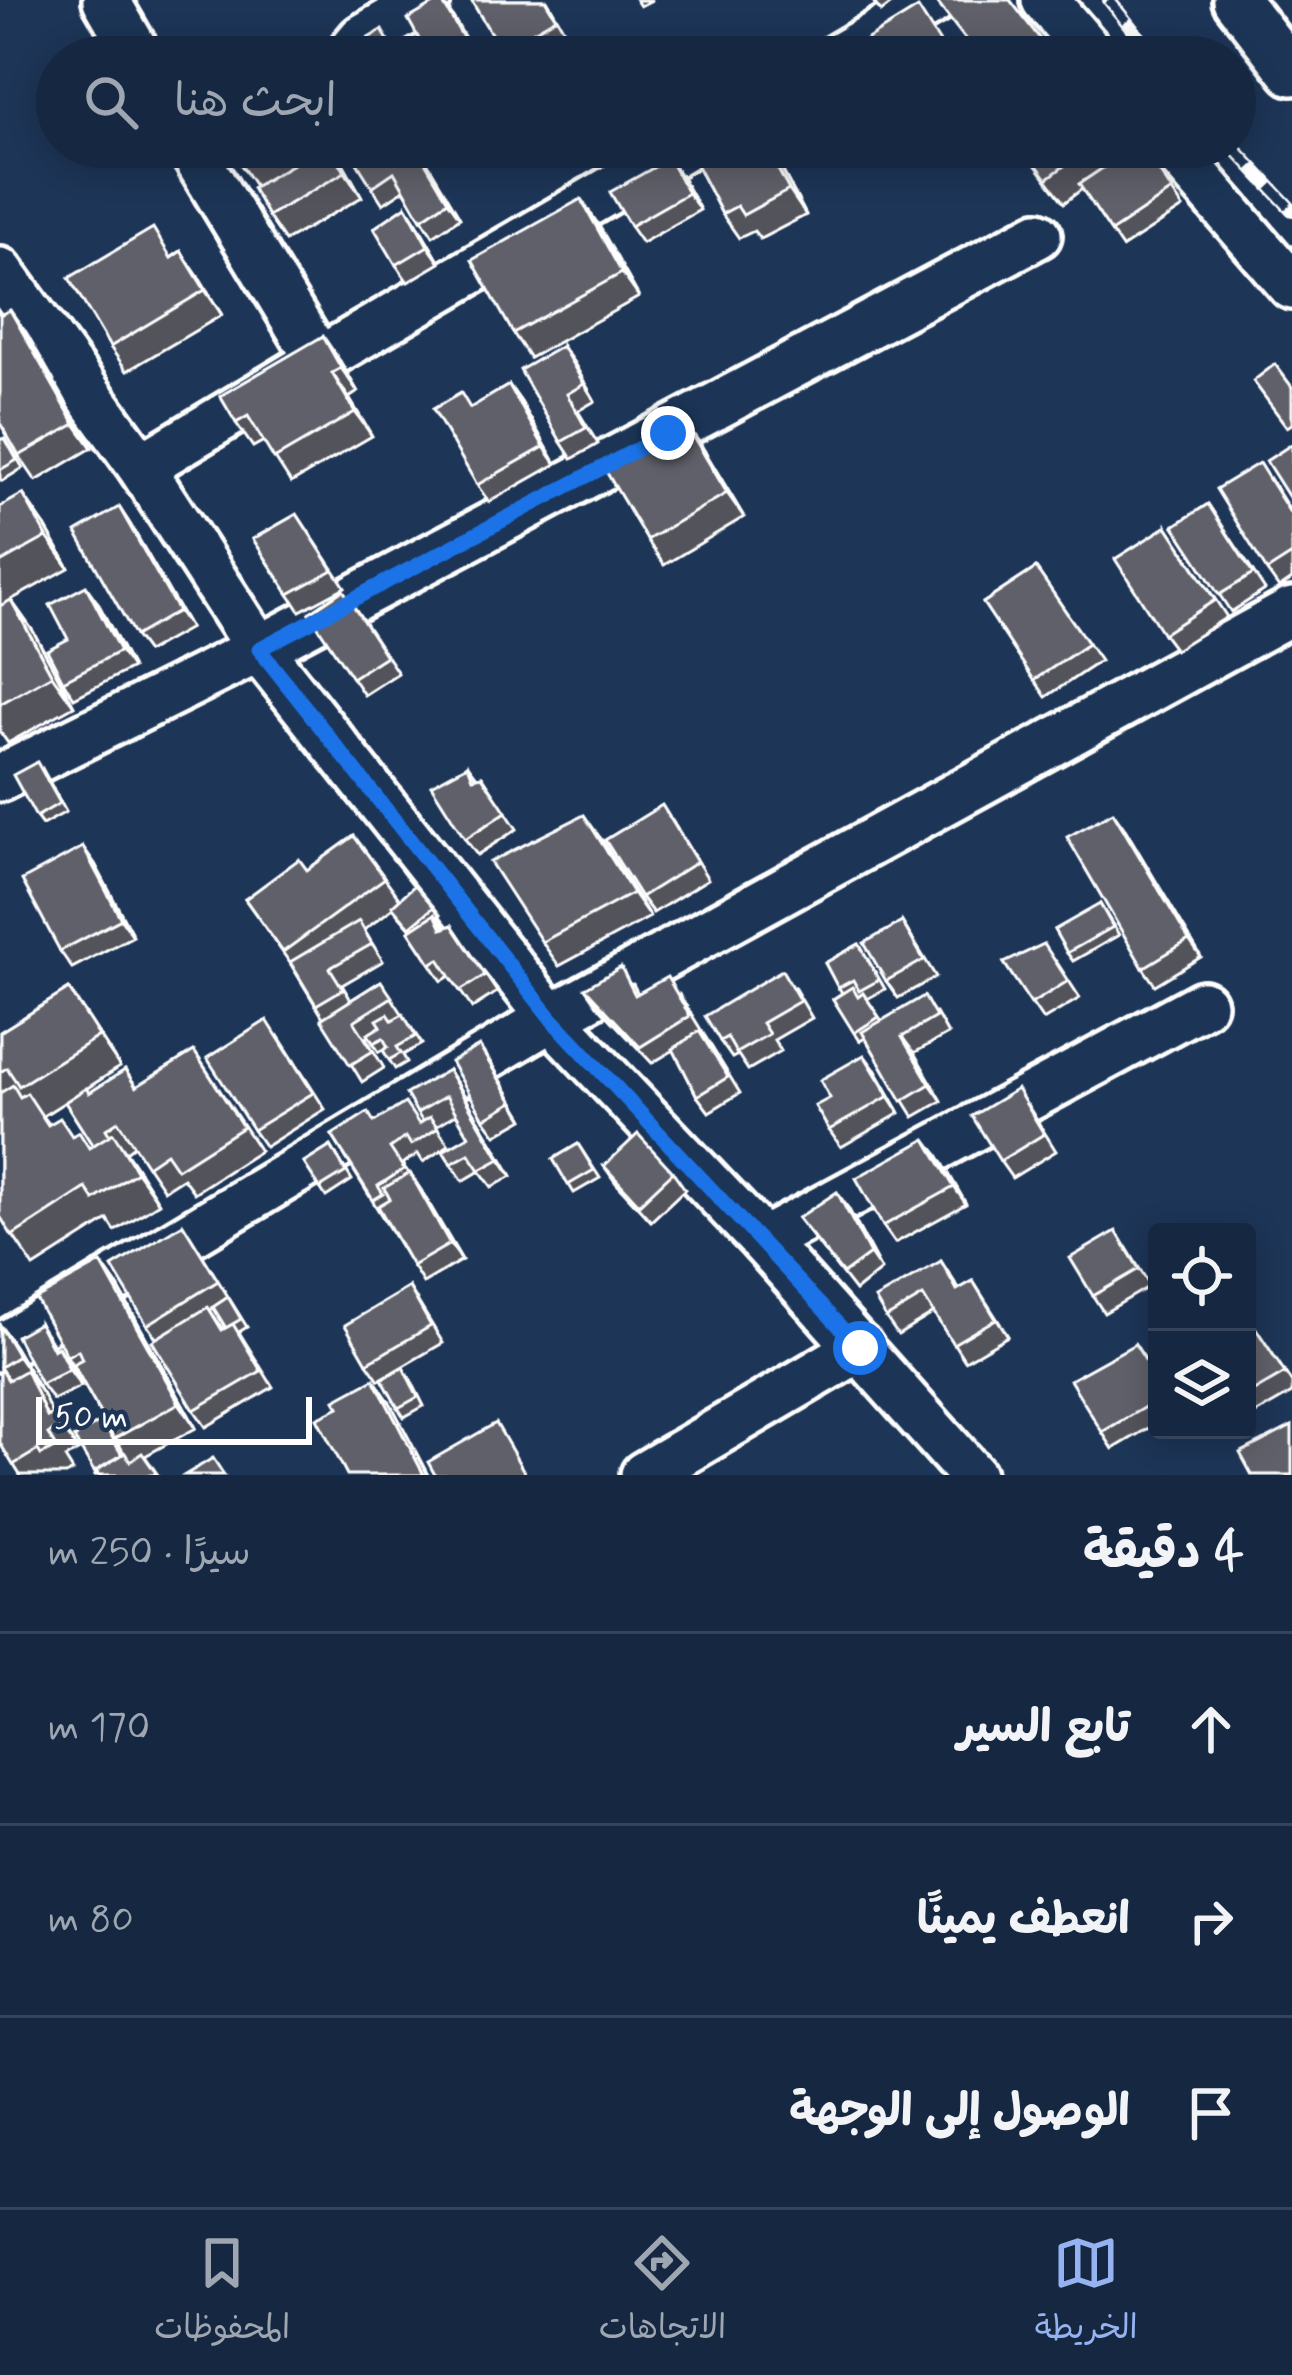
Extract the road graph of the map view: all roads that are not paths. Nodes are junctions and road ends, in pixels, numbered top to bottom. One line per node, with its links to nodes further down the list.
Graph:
1 (106, 0): 6 (street)
2 (427, 0): 7 (street)
3 (935, 0): 8 (street)
4 (1045, 0): 9 (street)
5 (1236, 0): 10 (street)
6 (127, 36)
7 (365, 36)
8 (874, 36)
9 (1076, 36)
10 (1292, 71)
11 (211, 168): 18 (street)
12 (647, 168): 18 (street)
13 (1190, 168): 16 (street)
14 (1038, 235): 21 (street)
15 (0, 271): 17 (street)
16 (1292, 286)
17 (17, 328): 19 (street)
18 (319, 360): 19 (street)
19 (141, 467): 21 (street)
20 (1292, 611): 24 (street)
21 (259, 649): 22 (street); 24 (street)
22 (0, 778)
23 (1203, 1004): 25 (street)
24 (551, 1018): 25 (street); 26 (street)
25 (763, 1241): 27 (street)
26 (3, 1340)
27 (860, 1348): 28 (street); 29 (street)
28 (644, 1475)
29 (972, 1475)

